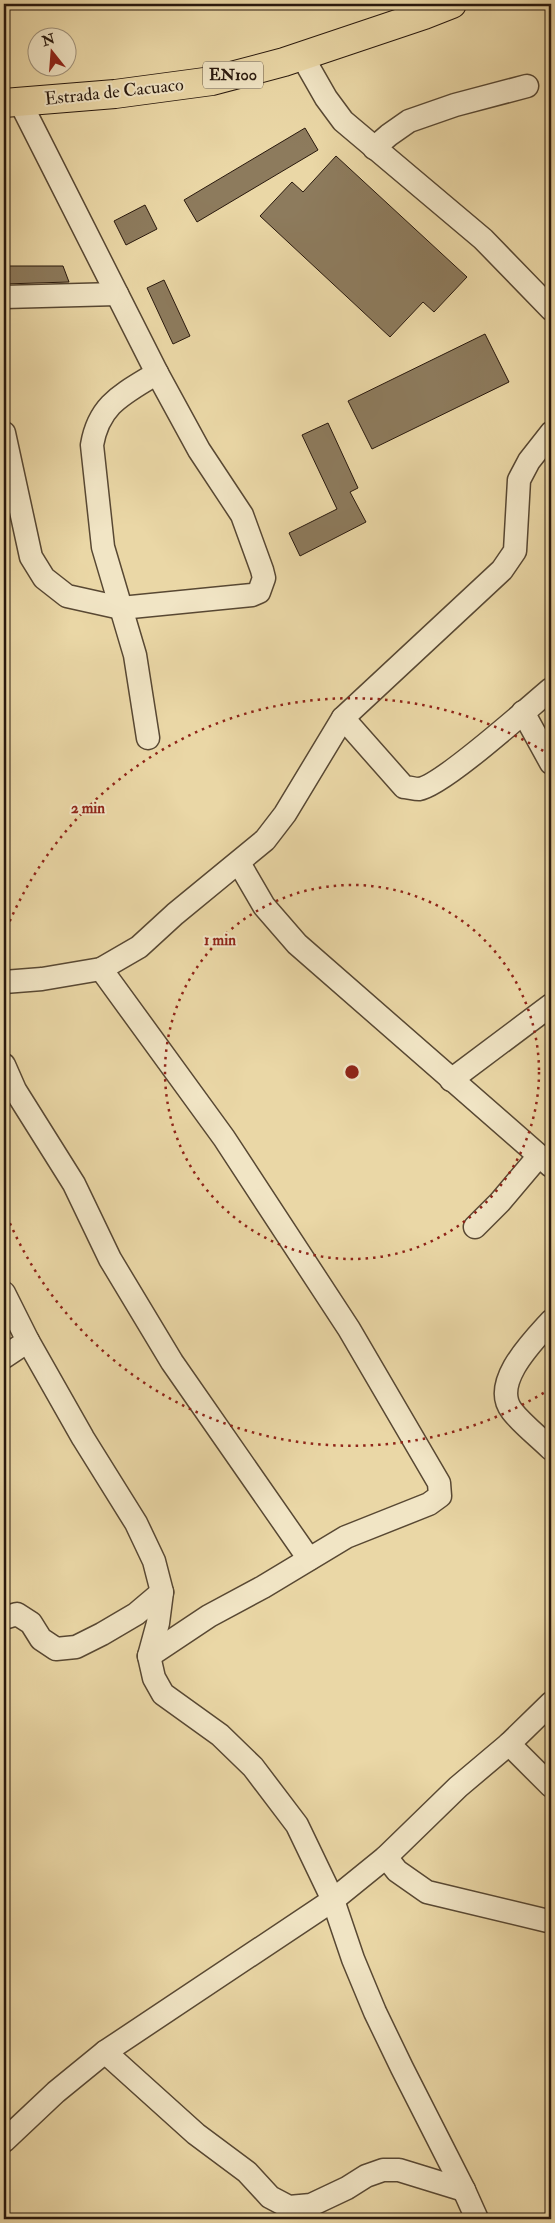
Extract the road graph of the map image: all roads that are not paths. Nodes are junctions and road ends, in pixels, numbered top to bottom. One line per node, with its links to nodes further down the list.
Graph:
1 (452, 4): 2 (highway, Estrada de Cacuaco / EN100)
2 (302, 56): 4 (highway, Estrada de Cacuaco / EN100); 5 (street)
3 (527, 86): 5 (street)
4 (12, 102): 6 (street)
5 (374, 148): 8 (street)
6 (117, 294): 7 (street); 9 (street)
7 (4, 298)
8 (551, 309)
9 (157, 373): 12 (street); 12 (street)
10 (4, 433): 12 (street)
11 (551, 433): 15 (street)
12 (121, 608): 16 (street)
13 (551, 689): 14 (street)
14 (523, 712): 15 (street); 17 (street)
15 (343, 718): 18 (street)
16 (148, 738)
17 (551, 763)
18 (239, 863): 19 (street); 23 (street)
19 (102, 969): 20 (street); 31 (street)
20 (4, 982)
21 (551, 1005): 23 (street)
22 (4, 1065): 31 (street)
23 (451, 1080): 24 (street)
24 (545, 1161): 25 (street)
25 (475, 1227)
26 (4, 1293): 28 (street)
27 (551, 1320): 30 (street)
28 (28, 1341): 29 (street); 32 (street)
29 (4, 1357)
30 (551, 1449)
31 (309, 1558): 34 (street)
32 (162, 1592): 33 (street); 34 (street)
33 (4, 1618)
34 (149, 1656): 39 (street)
35 (551, 1703): 36 (street)
36 (509, 1744): 37 (street); 38 (street)
37 (551, 1786)
38 (386, 1857): 39 (street); 40 (street)
39 (333, 1900): 41 (street); 43 (street)
40 (548, 1921)
41 (105, 2052): 42 (street); 43 (street)
42 (4, 2141)
43 (464, 2190): 44 (street)
44 (477, 2219)

